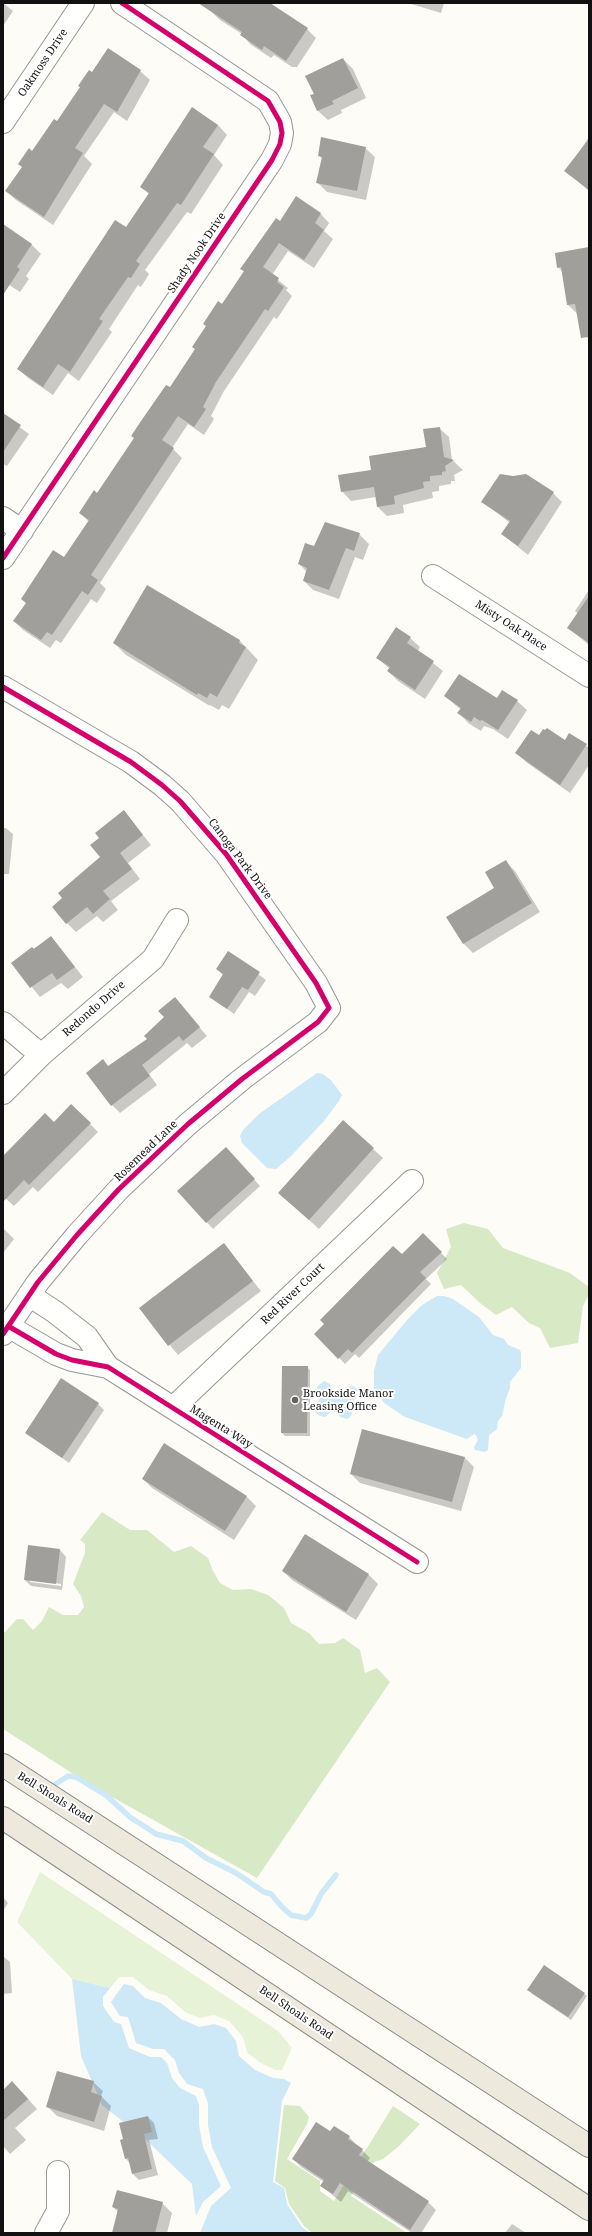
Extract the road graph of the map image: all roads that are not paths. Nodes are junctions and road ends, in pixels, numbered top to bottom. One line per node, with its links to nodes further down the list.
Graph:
1 (83, 3): 3 (street, Oakmoss Drive)
2 (122, 3): 5 (street, Shady Nook Drive)
3 (3, 122)
4 (3, 518): 5 (street)
5 (22, 531): 6 (street, Shady Nook Drive)
6 (3, 558)
7 (433, 576): 8 (street, Misty Oak Place)
8 (589, 676)
9 (3, 687): 11 (street, Canoga Park Drive)
10 (177, 920): 13 (street, Redondo Drive)
11 (329, 1008): 16 (street, Rosemead Lane)
12 (3, 1024): 13 (street)
13 (41, 1055): 14 (street, Redondo Drive)
14 (3, 1093)
15 (412, 1181): 19 (street, Red River Court)
16 (29, 1295): 17 (street, Rosemead Lane); 18 (street, Magenta Way)
17 (5, 1330): 18 (street, Magenta Way)
18 (108, 1367): 19 (street, Magenta Way)
19 (173, 1408): 20 (street, Magenta Way)
20 (417, 1562)
21 (3, 1765): 23 (main road, Bell Shoals Road)
22 (3, 1818): 25 (main road, Bell Shoals Road)
23 (589, 2146)
24 (58, 2172): 26 (street)
25 (589, 2209)
26 (46, 2233)

